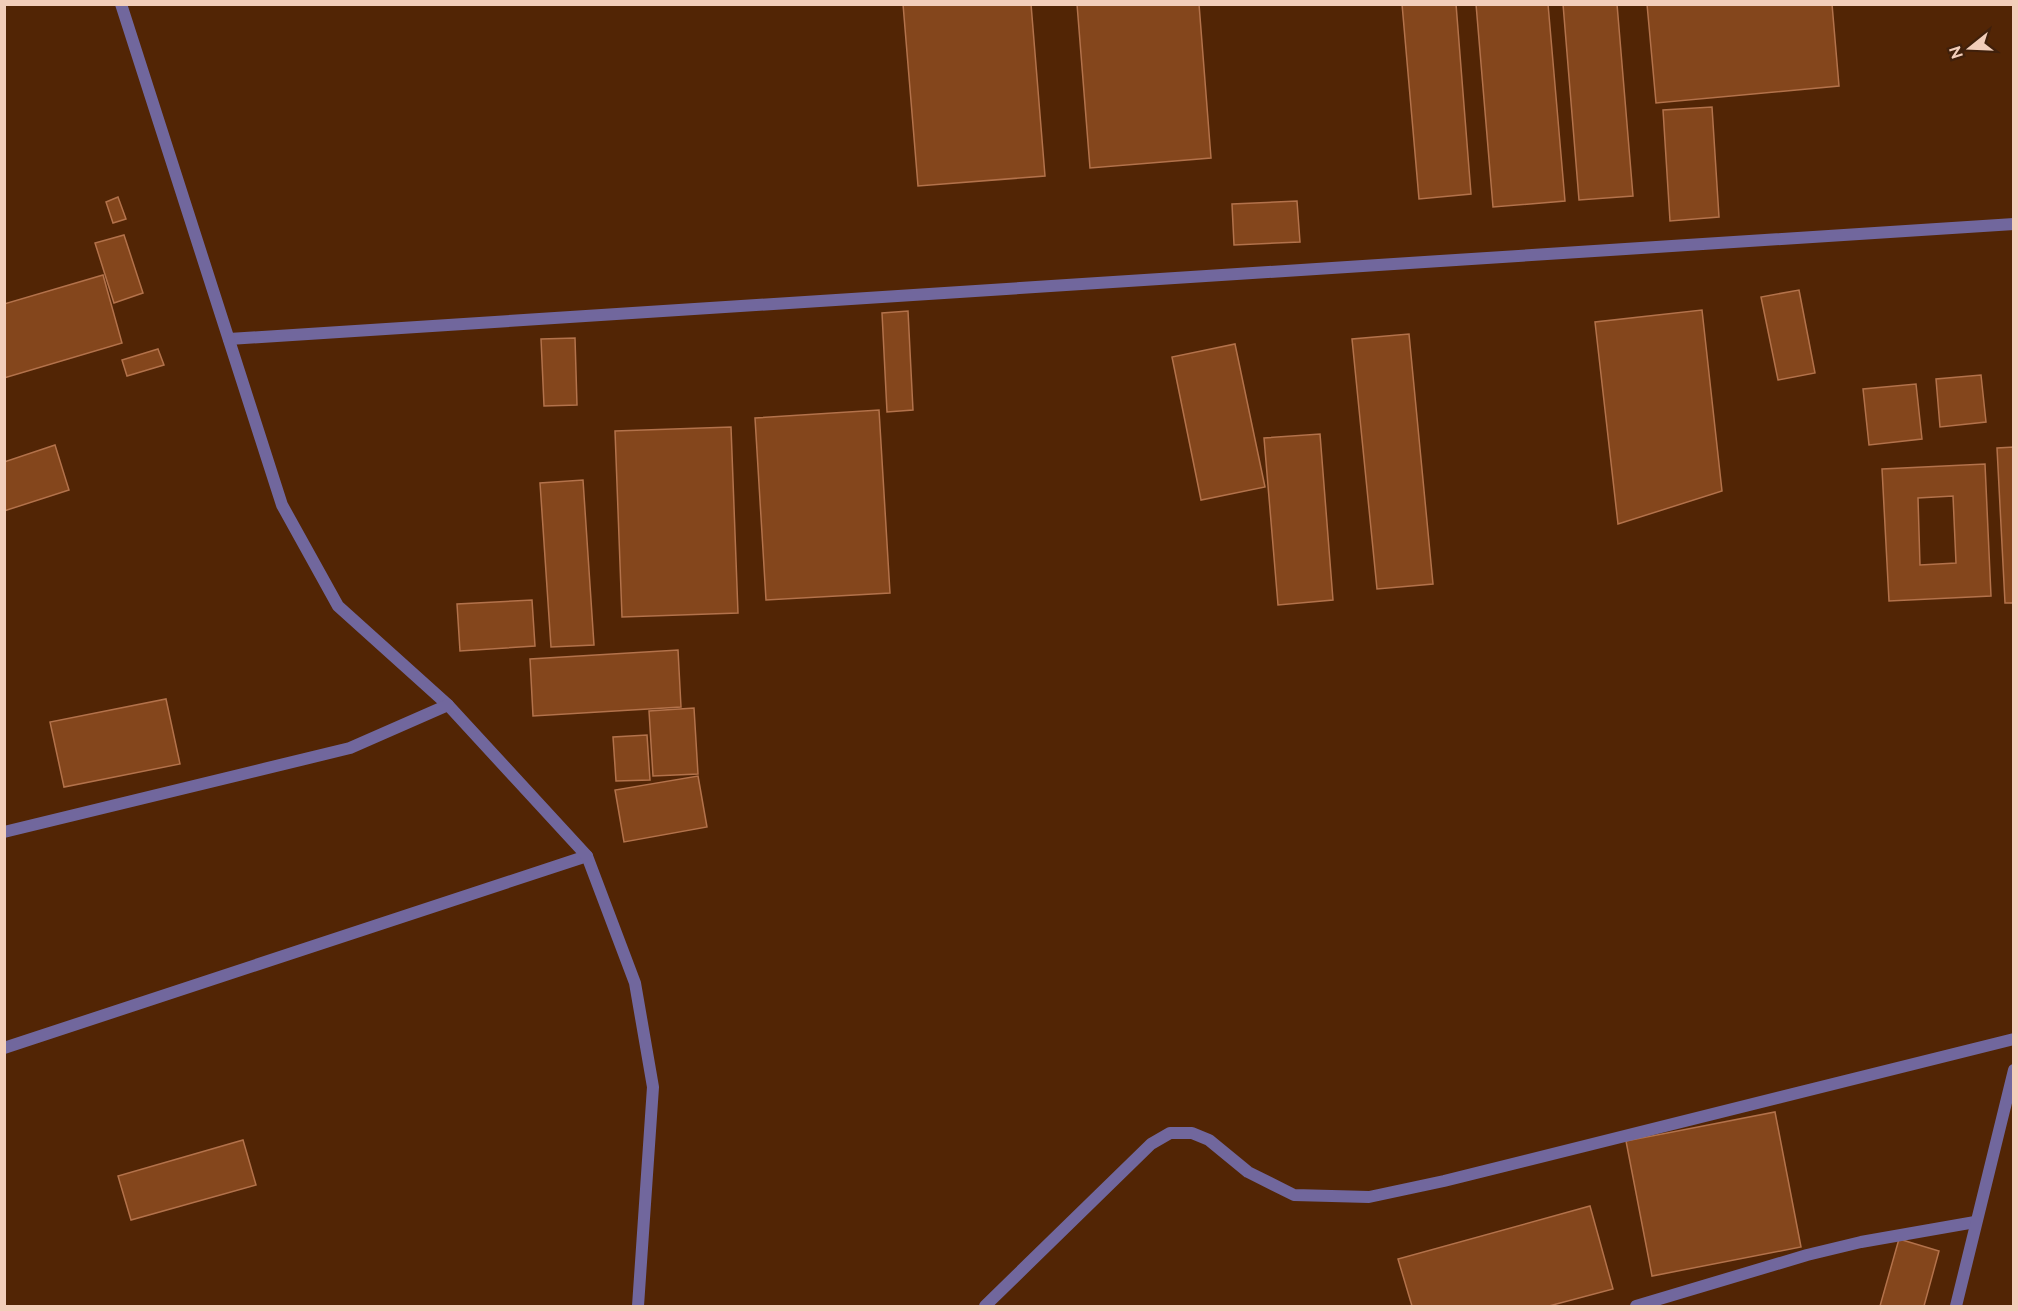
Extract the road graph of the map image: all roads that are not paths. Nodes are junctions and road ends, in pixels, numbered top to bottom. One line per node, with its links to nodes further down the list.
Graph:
1 (121, 4): 3 (street)
2 (2013, 224): 3 (street)
3 (229, 339): 4 (street)
4 (448, 705): 5 (street); 6 (street)
5 (4, 832)
6 (587, 856): 8 (street); 11 (street)
7 (2013, 1039): 12 (street)
8 (4, 1048)
9 (2013, 1070): 10 (street)
10 (1975, 1222): 13 (street); 14 (street)
11 (638, 1306)
12 (985, 1306)
13 (1636, 1306)
14 (1956, 1306)

